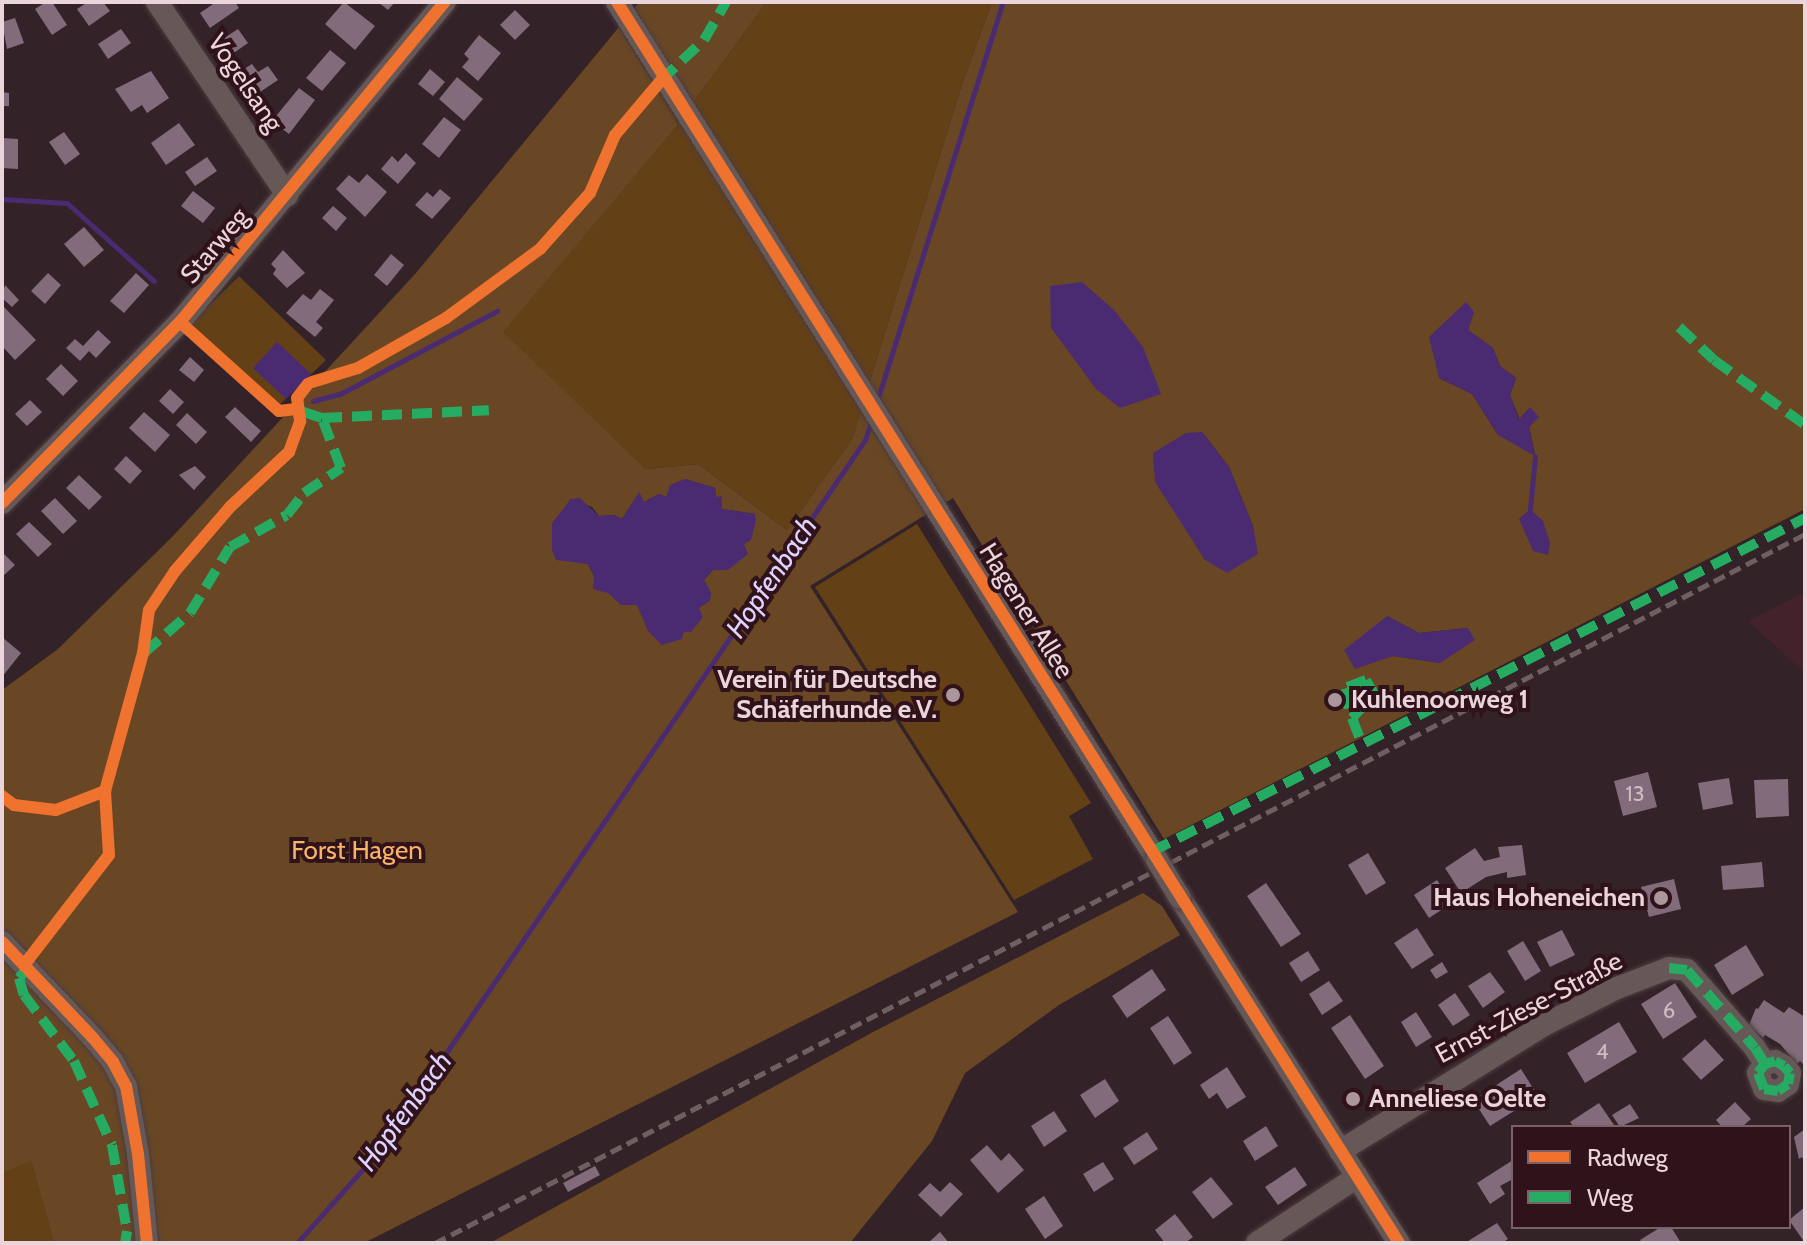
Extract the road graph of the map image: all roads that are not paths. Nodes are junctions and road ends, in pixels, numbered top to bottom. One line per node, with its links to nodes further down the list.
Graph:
1 (157, 2): 4 (street, Vogelsang)
2 (445, 2): 4 (street, Starweg)
3 (617, 2): 8 (street, Hagener Allee, bridge)
4 (287, 195): 5 (street, Starweg)
5 (2, 503)
6 (2, 942): 10 (street)
7 (1765, 1064): 8 (street, Ernst-Ziese-Straße)
8 (1340, 1151): 9 (street, Hagener Allee)
9 (1357, 1177): 11 (street); 12 (street, Hagener Allee)
10 (147, 1243)
11 (1257, 1243)
12 (1399, 1243)

